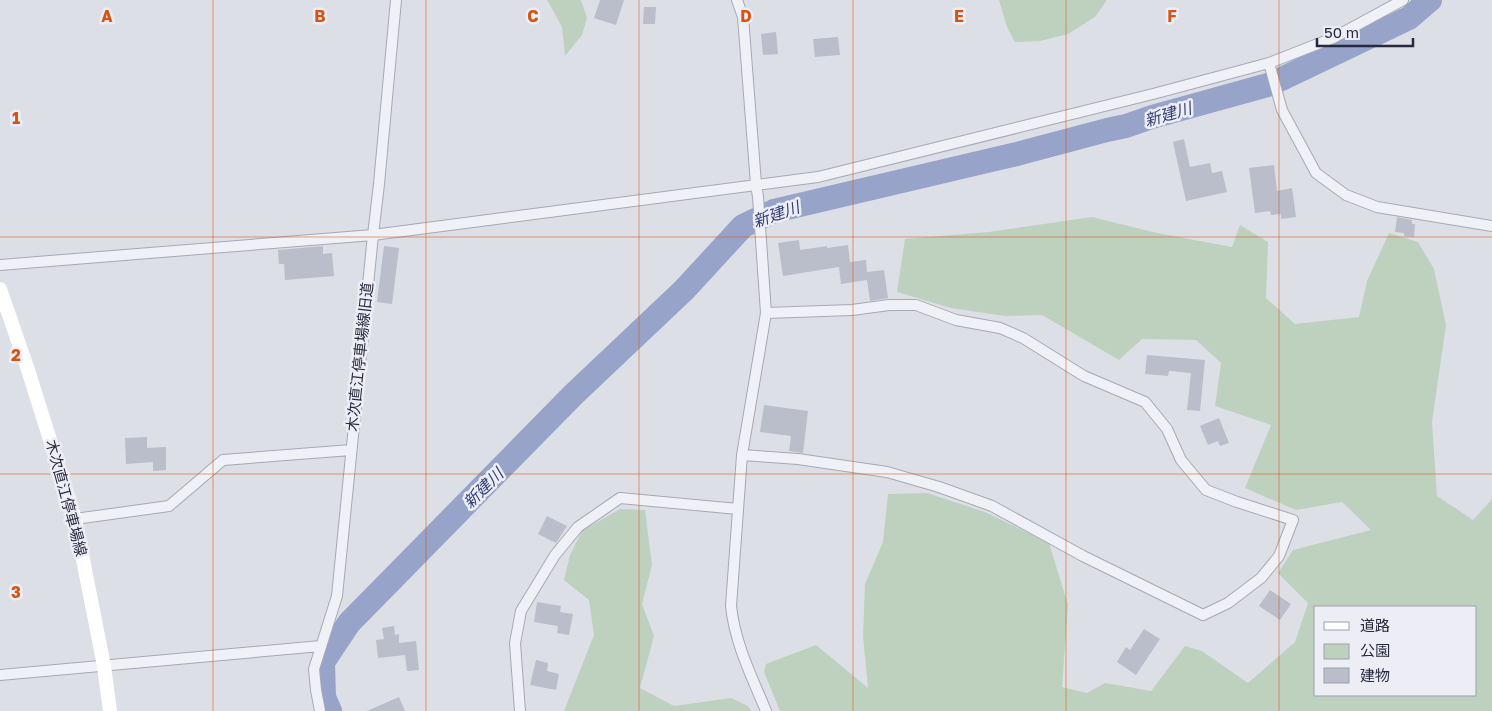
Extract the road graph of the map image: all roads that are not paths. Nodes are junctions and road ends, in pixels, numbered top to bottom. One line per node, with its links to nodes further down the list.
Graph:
1 (396, 0): 7 (street, 木次直江停車場線旧道)
2 (737, 0): 5 (street)
3 (1402, 0): 4 (street)
4 (1270, 67): 5 (street); 6 (street)
5 (756, 184): 7 (street); 10 (street)
6 (1492, 226)
7 (373, 235): 8 (street); 11 (street, 木次直江停車場線旧道)
8 (0, 265)
9 (0, 289): 14 (main road, 木次直江停車場線)
10 (766, 313): 12 (street); 12 (street)
11 (351, 450): 14 (street); 15 (street, 木次直江停車場線旧道)
12 (742, 455): 13 (street)
13 (738, 509): 20 (street); 21 (street)
14 (75, 519): 16 (main road, 木次直江停車場線)
15 (321, 646): 16 (street); 19 (street, 木次直江停車場線旧道)
16 (104, 666): 17 (street); 18 (main road, 木次直江停車場線)
17 (0, 675)
18 (110, 711)
19 (320, 711)
20 (520, 711)
21 (766, 711)

